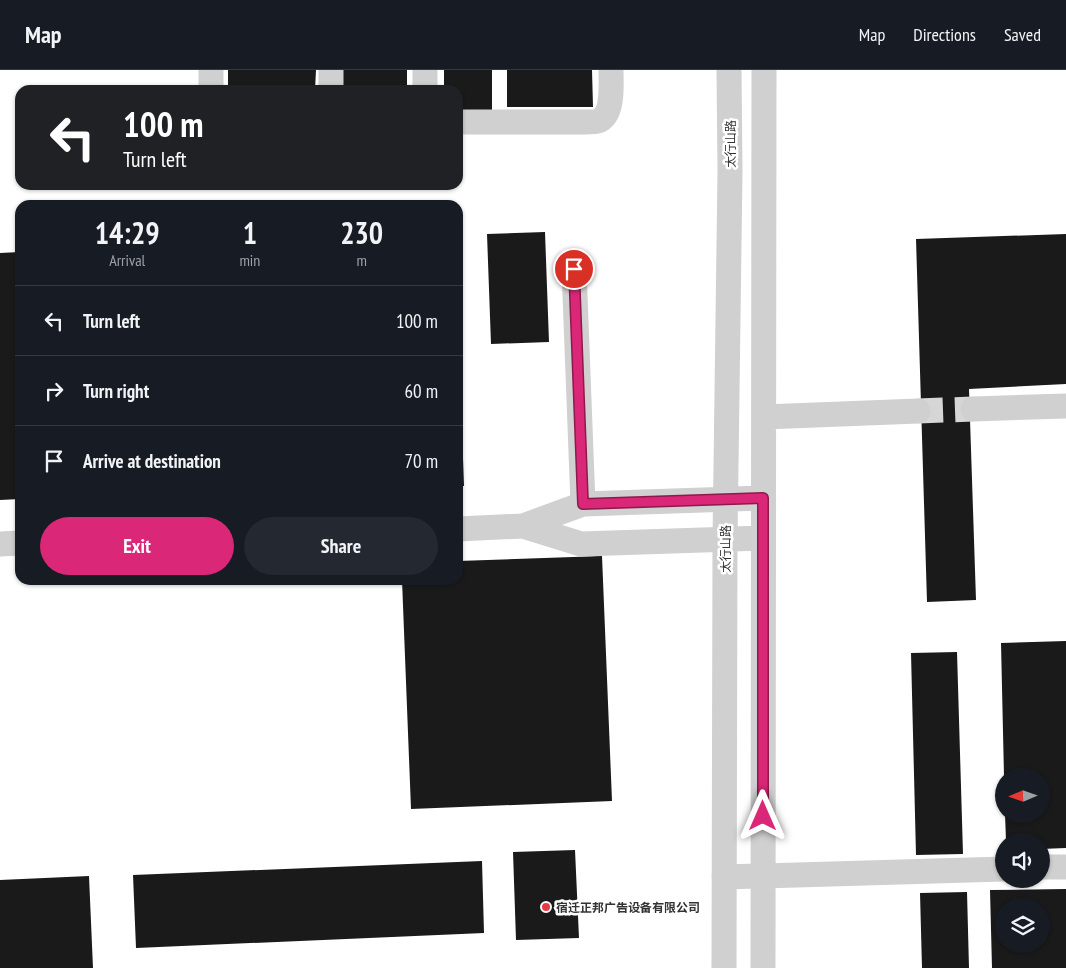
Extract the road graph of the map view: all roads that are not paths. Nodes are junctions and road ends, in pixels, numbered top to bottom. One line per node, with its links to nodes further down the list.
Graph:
1 (211, 70): 7 (street)
2 (331, 70): 8 (street)
3 (425, 70): 9 (street)
4 (611, 70): 10 (street)
5 (729, 70): 17 (street, 太行山路)
6 (764, 70): 15 (street)
7 (211, 85)
8 (331, 85)
9 (425, 85)
10 (463, 122)
11 (574, 269): 18 (street)
12 (1066, 406): 13 (street)
13 (972, 409)
14 (918, 411): 15 (street)
15 (764, 417): 16 (street)
16 (763, 498): 17 (street); 21 (street)
17 (725, 499): 18 (street); 22 (street, 太行山路)
18 (583, 504): 19 (street)
19 (523, 526): 20 (street); 22 (street)
20 (463, 528)
21 (763, 538): 22 (street); 28 (street)
22 (725, 540): 29 (street, 太行山路)
23 (15, 543): 24 (street)
24 (0, 544)
25 (1066, 867): 26 (street)
26 (1050, 868)
27 (995, 869): 28 (street)
28 (763, 876): 29 (street); 31 (street)
29 (724, 877): 30 (street, 太行山路)
30 (724, 968)
31 (763, 968)

